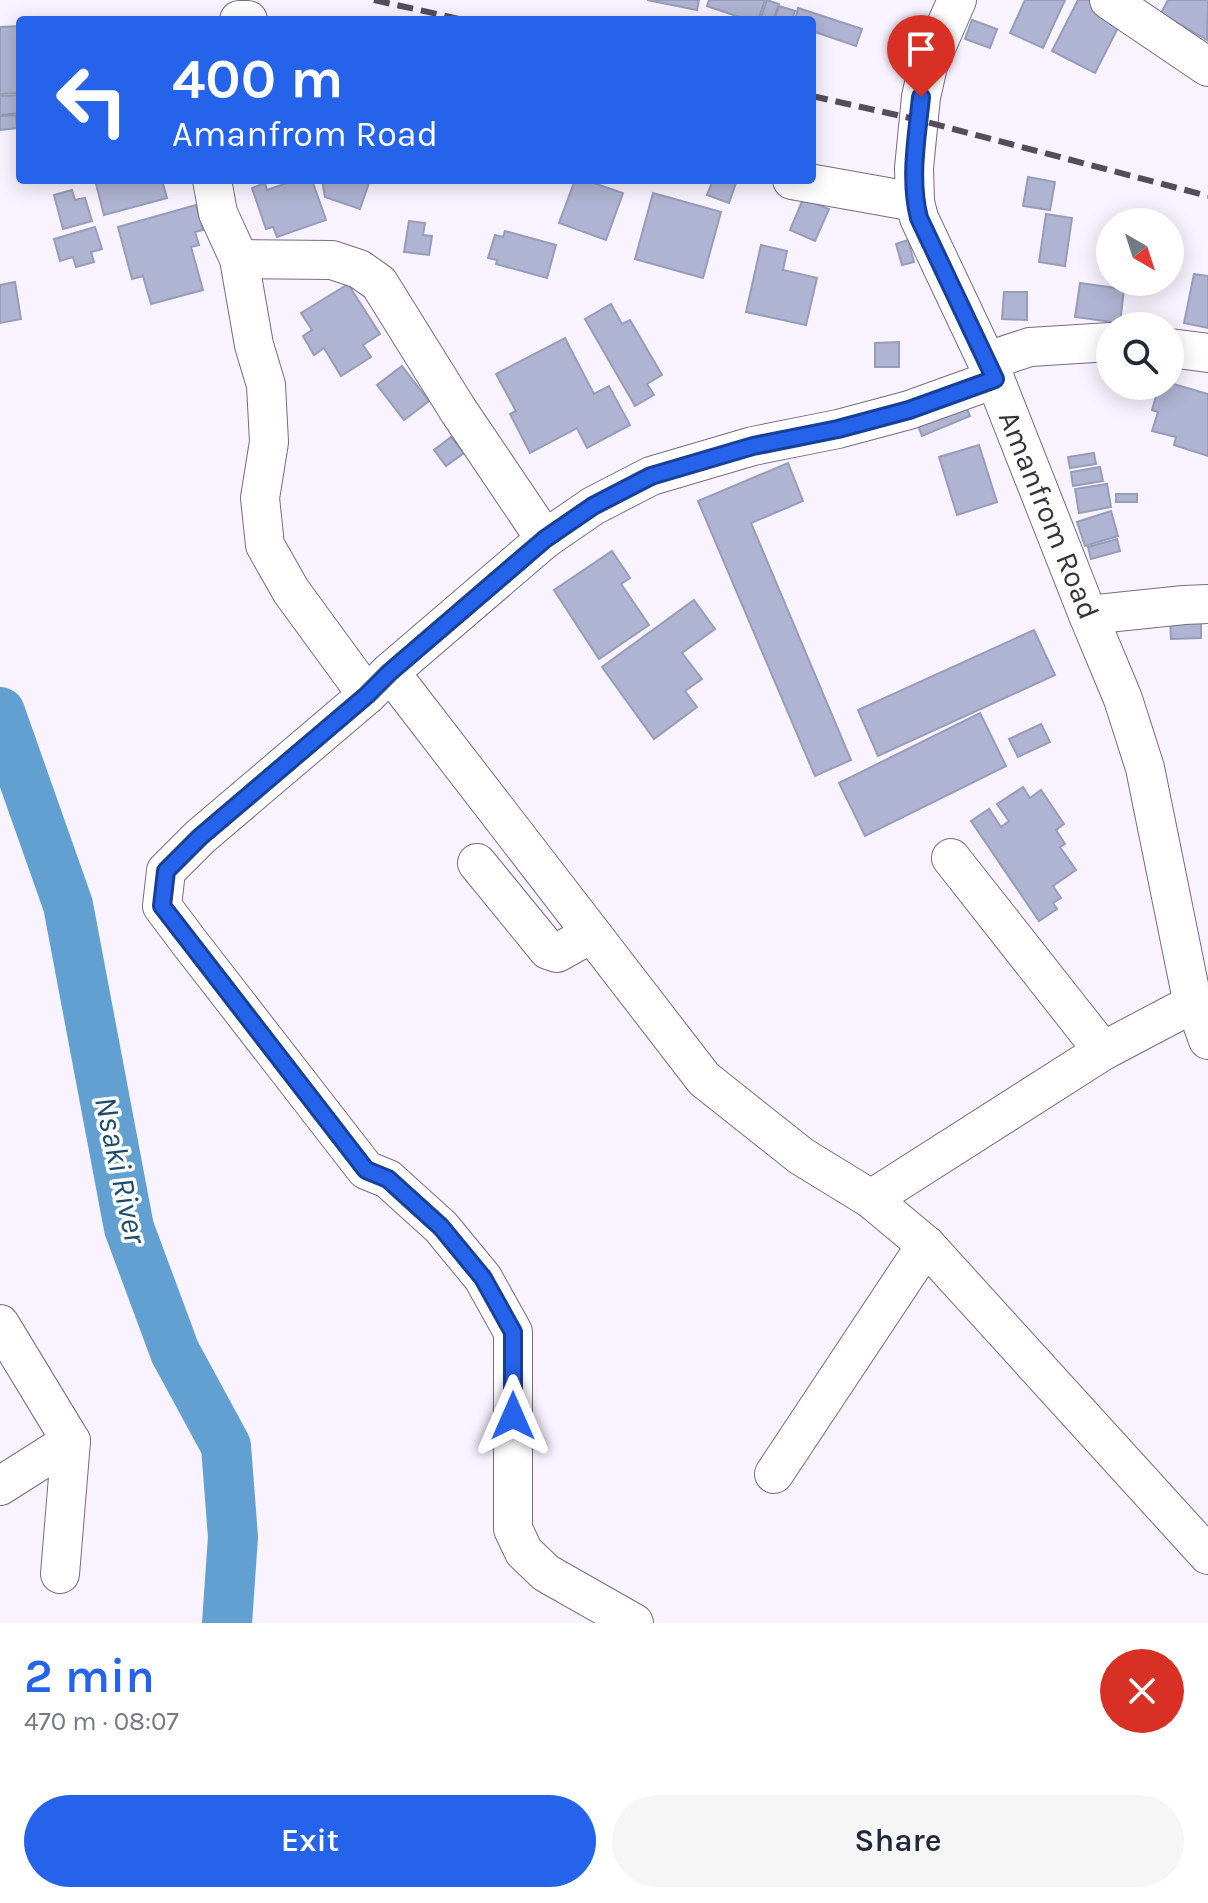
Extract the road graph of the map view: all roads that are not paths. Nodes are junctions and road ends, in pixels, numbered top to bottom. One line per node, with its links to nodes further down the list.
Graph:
1 (957, 0): 6 (street, Amanfrom Road)
2 (1109, 0): 3 (street)
3 (1208, 67)
4 (213, 184): 7 (street)
5 (814, 184): 6 (street)
6 (915, 202): 11 (street, Amanfrom Road)
7 (239, 259): 12 (street); 15 (street)
8 (1096, 343): 11 (street)
9 (1184, 350): 10 (street)
10 (1208, 353)
11 (991, 370): 12 (street); 14 (street, Amanfrom Road)
12 (545, 539): 15 (street)
13 (1208, 604): 14 (street)
14 (1088, 615): 19 (street, Amanfrom Road)
15 (378, 684): 18 (street); 30 (street)
16 (951, 858): 21 (street)
17 (477, 863): 18 (street)
18 (591, 934): 22 (street)
19 (1194, 1003): 20 (street, Amanfrom Road); 21 (street)
20 (1208, 1040)
21 (1103, 1051): 22 (street)
22 (871, 1199): 23 (street)
23 (926, 1245): 26 (street); 28 (street)
24 (0, 1324): 25 (street)
25 (71, 1441): 27 (street); 29 (street)
26 (774, 1474)
27 (0, 1486)
28 (1208, 1555)
29 (60, 1574)
30 (634, 1623)

